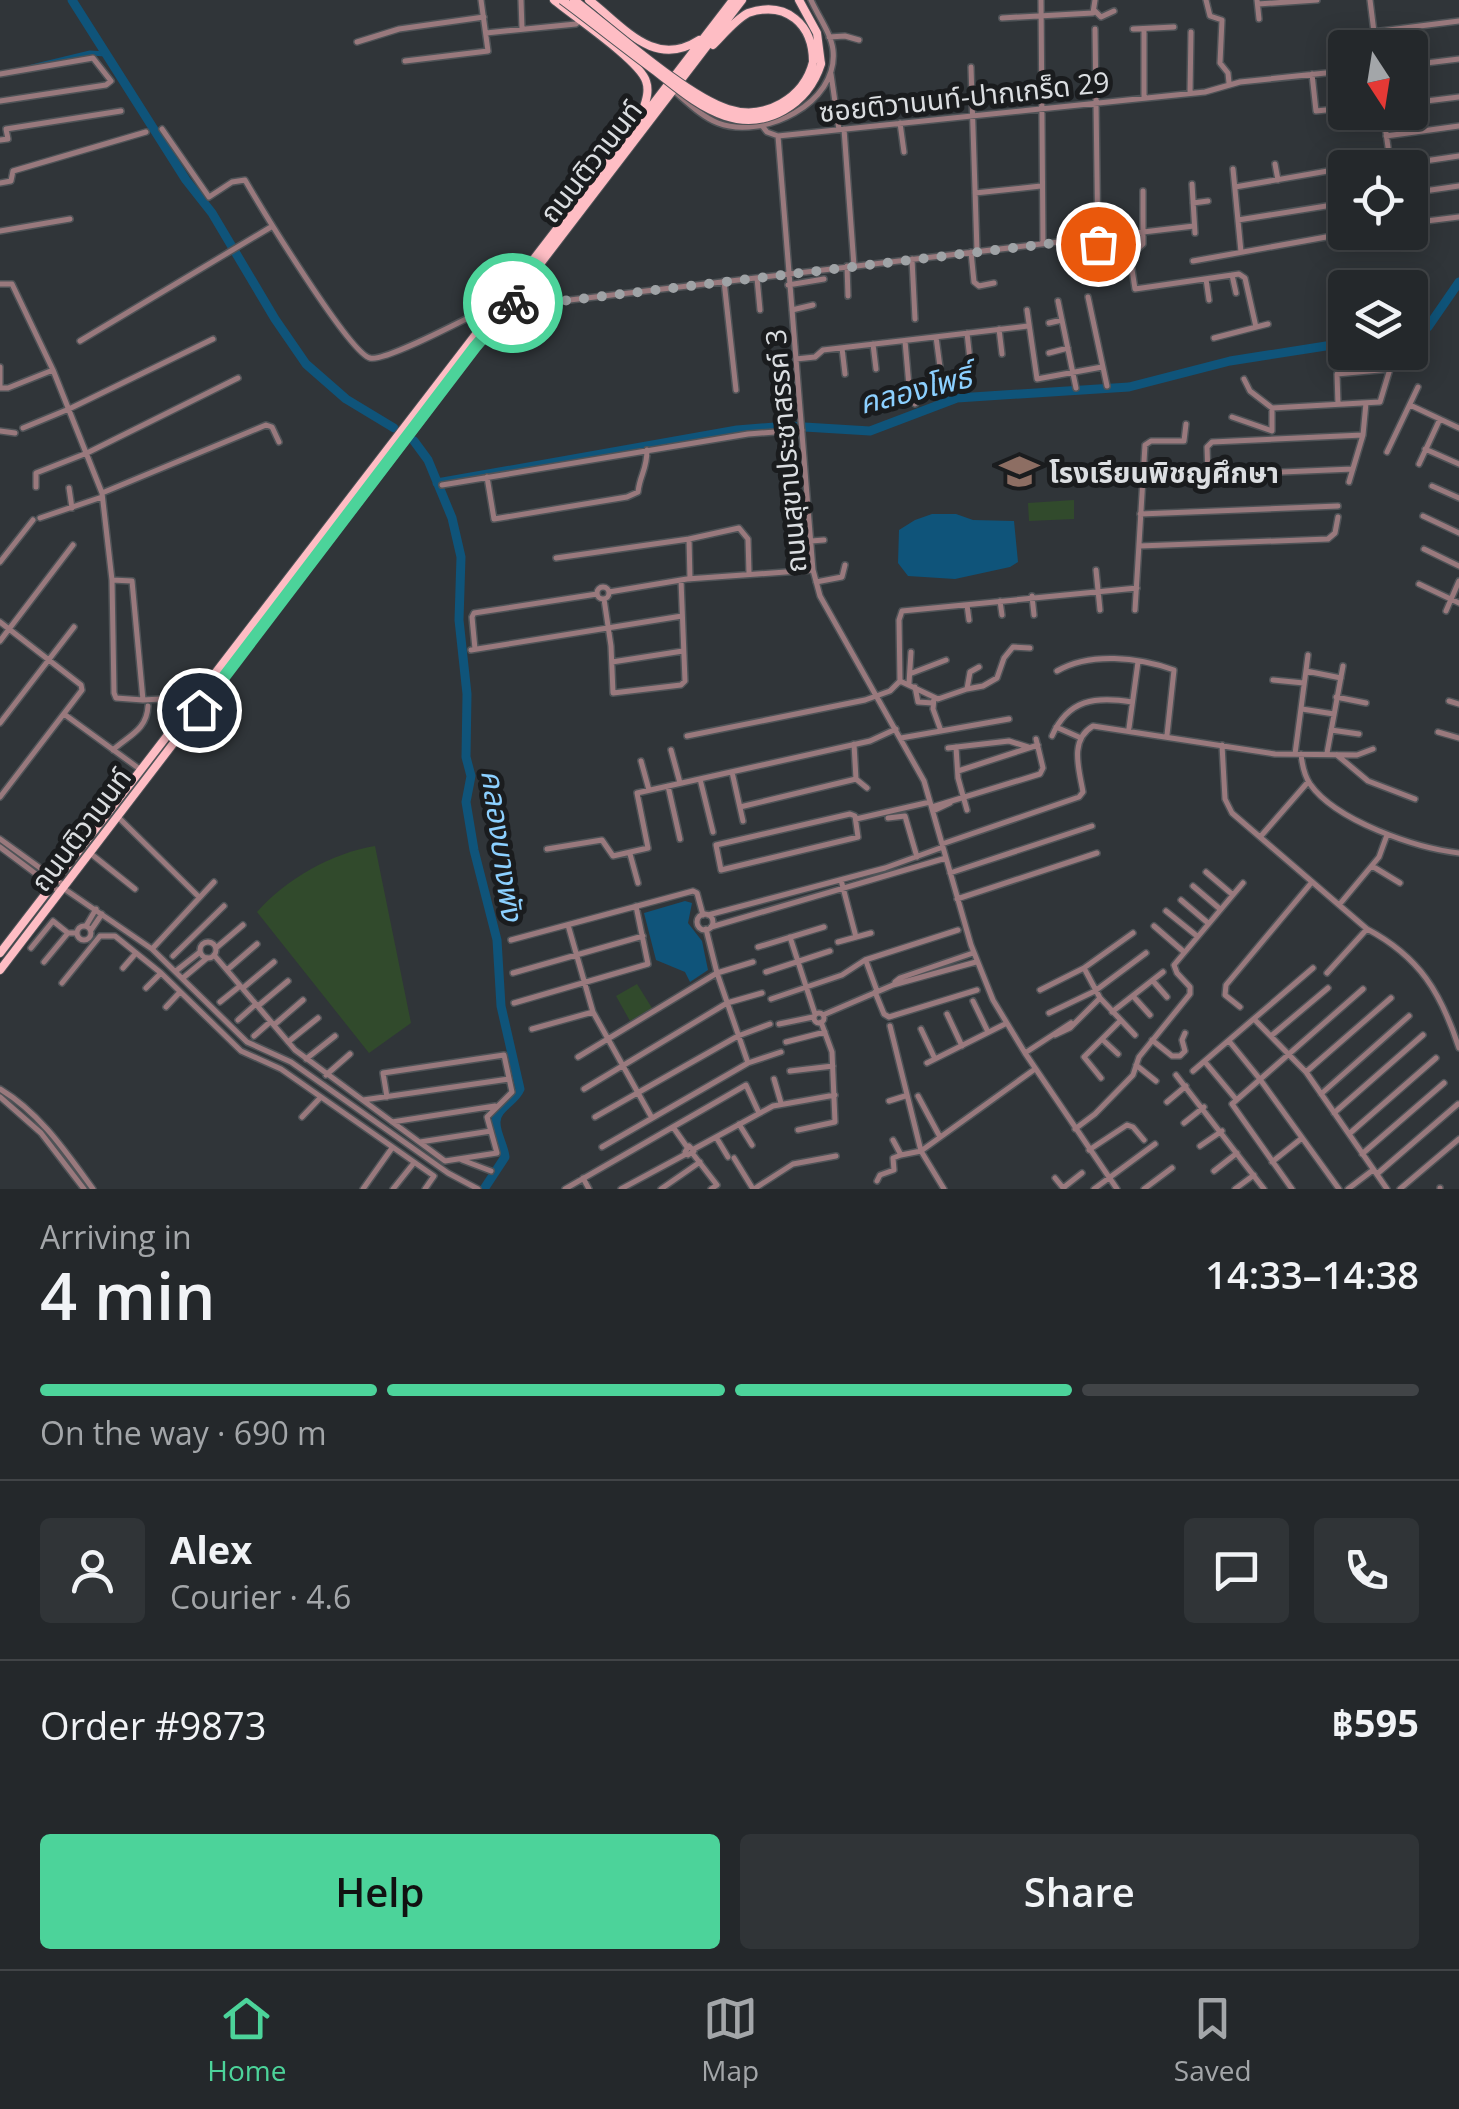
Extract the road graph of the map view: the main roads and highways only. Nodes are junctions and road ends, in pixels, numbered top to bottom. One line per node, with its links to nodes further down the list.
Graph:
1 (554, 0): 11 (main road)
2 (562, 0): 12 (main road, bridge)
3 (574, 0): 12 (main road, bridge)
4 (590, 0): 9 (main road)
5 (733, 0): 8 (main road, ถนนติวานนท์)
6 (742, 0): 10 (main road, ถนนติวานนท์)
7 (799, 0): 12 (main road)
8 (707, 35): 9 (main road); 13 (main road, ถนนติวานนท์)
9 (653, 50): 11 (main road)
10 (702, 55): 12 (main road); 14 (main road, ถนนติวานนท์)
11 (632, 62): 13 (main road)
12 (817, 63)
13 (639, 122): 14 (main road, ถนนติวานนท์)
14 (508, 298): 15 (main road, ถนนติวานนท์); 15 (main road, ถนนติวานนท์)
15 (246, 640): 16 (main road, ถนนติวานนท์); 17 (main road, ถนนติวานนท์)
16 (0, 953)
17 (0, 970)

